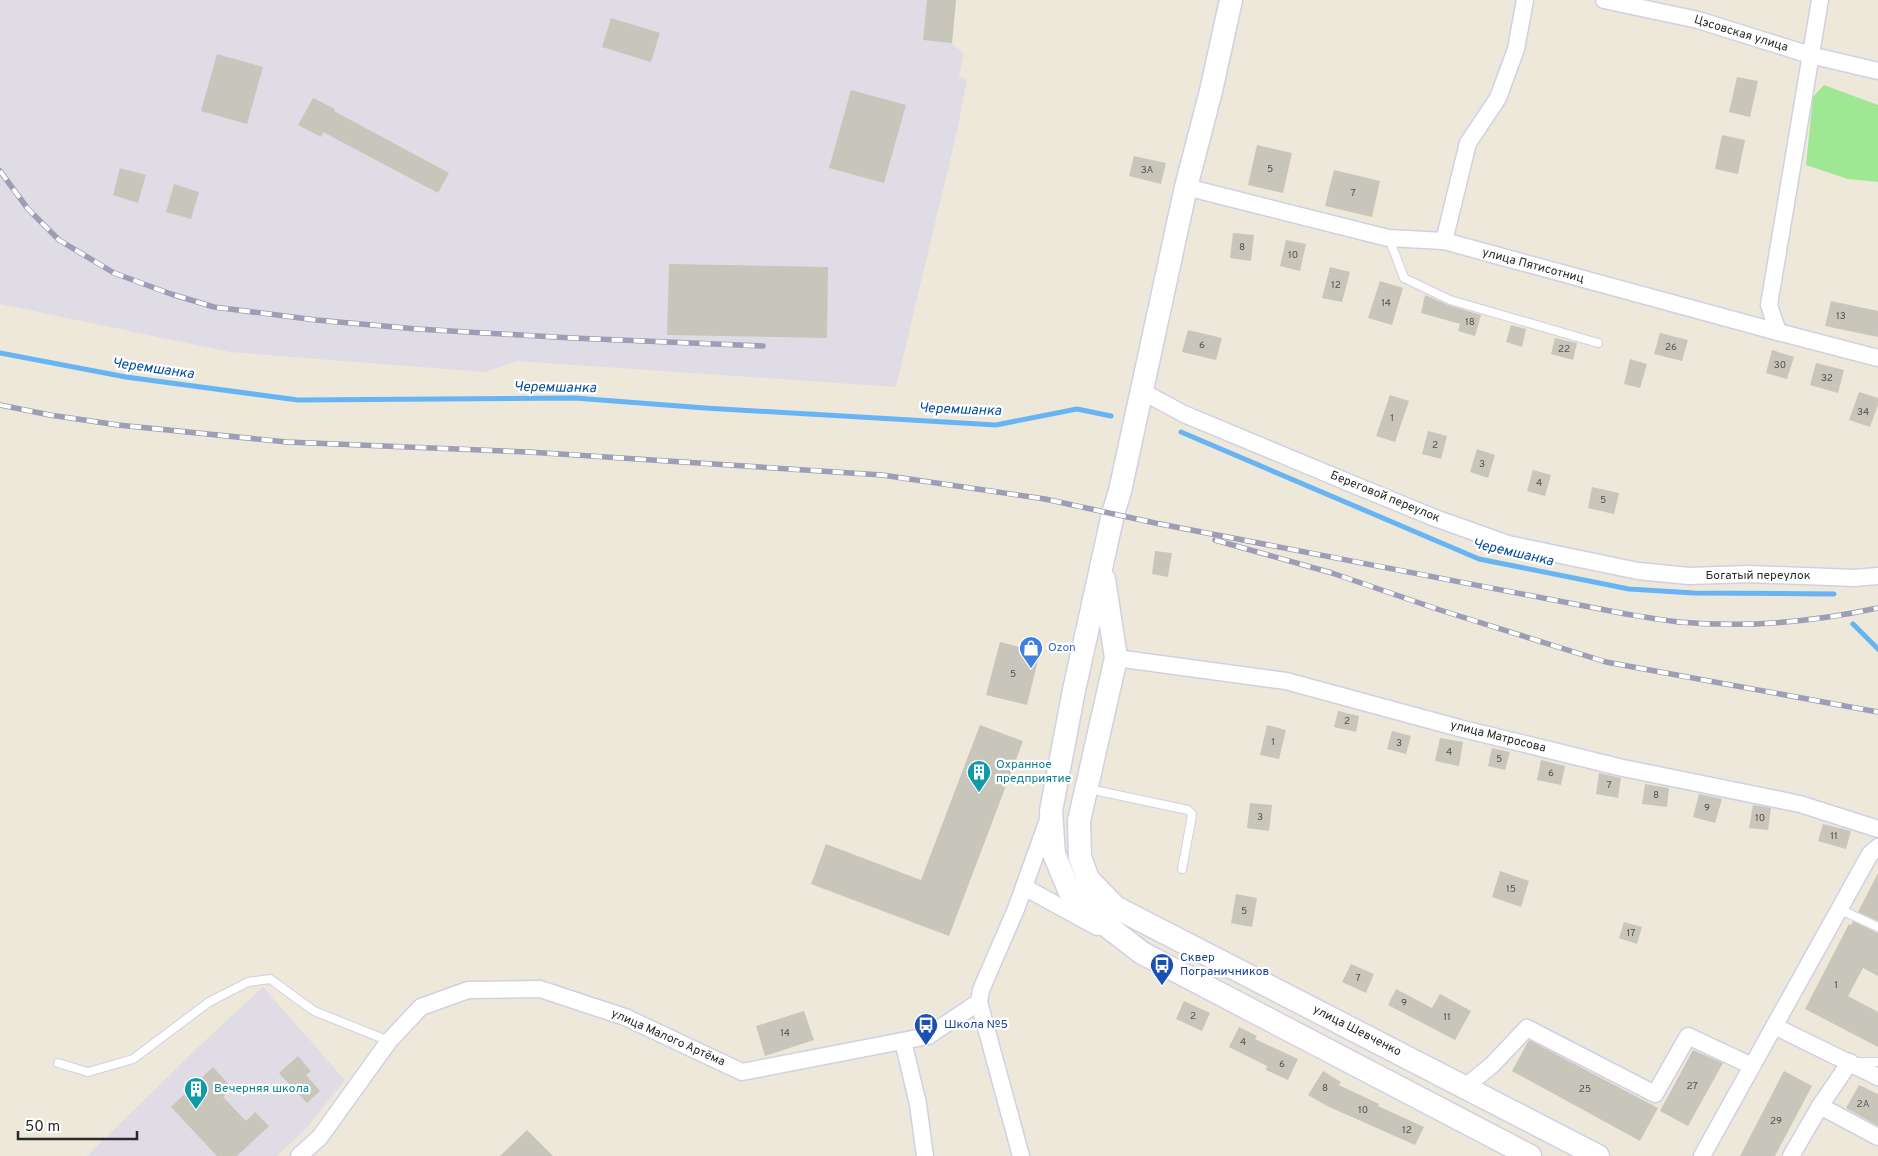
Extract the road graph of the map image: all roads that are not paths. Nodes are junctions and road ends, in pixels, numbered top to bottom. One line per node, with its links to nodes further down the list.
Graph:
1 (1230, 0): 7 (main road)
2 (1525, 0): 9 (street)
3 (1604, 0): 5 (street, Цэсовская улица)
4 (1820, 0): 5 (street)
5 (1810, 55): 6 (street, Цэсовская улица); 10 (street)
6 (1878, 71)
7 (1186, 187): 8 (street, улица Пятисотниц); 13 (main road)
8 (1388, 238): 9 (street, улица Пятисотниц); 11 (lane)
9 (1444, 241): 10 (street, улица Пятисотниц)
10 (1778, 332): 12 (street, улица Пятисотниц)
11 (1598, 343)
12 (1878, 358)
13 (1142, 397): 14 (main road); 15 (street, Береговой переулок)
14 (1102, 566): 17 (main road); 19 (main road)
15 (1638, 571): 16 (street, Богатый переулок)
16 (1878, 576)
17 (1116, 658): 18 (main road, улица Шевченко); 20 (street, улица Матросова)
18 (1087, 789): 22 (lane); 24 (main road, улица Шевченко)
19 (1051, 811): 23 (street); 27 (main road)
20 (1878, 829)
21 (1878, 847): 25 (street)
22 (1182, 869)
23 (1024, 887): 24 (street); 27 (street); 28 (street)
24 (1115, 907): 37 (main road, улица Шевченко)
25 (1839, 909): 26 (lane); 29 (street)
26 (1878, 927)
27 (1142, 953): 43 (main road)
28 (979, 1002): 31 (street, улица Малого Артёма); 42 (street)
29 (1774, 1026): 32 (street); 35 (street)
30 (389, 1041): 31 (street, улица Малого Артёма); 34 (lane); 40 (street, улица Малого Артёма)
31 (903, 1041): 41 (street)
32 (1850, 1062): 33 (lane); 36 (street); 38 (street)
33 (1878, 1062)
34 (58, 1063)
35 (1752, 1066): 37 (street); 45 (street)
36 (1878, 1076)
37 (1465, 1087): 44 (main road, улица Шевченко)
38 (1820, 1106): 39 (street); 46 (street)
39 (1878, 1137)
40 (299, 1156)
41 (925, 1156)
42 (1021, 1156)
43 (1530, 1156)
44 (1598, 1156)
45 (1702, 1156)
46 (1791, 1156)

